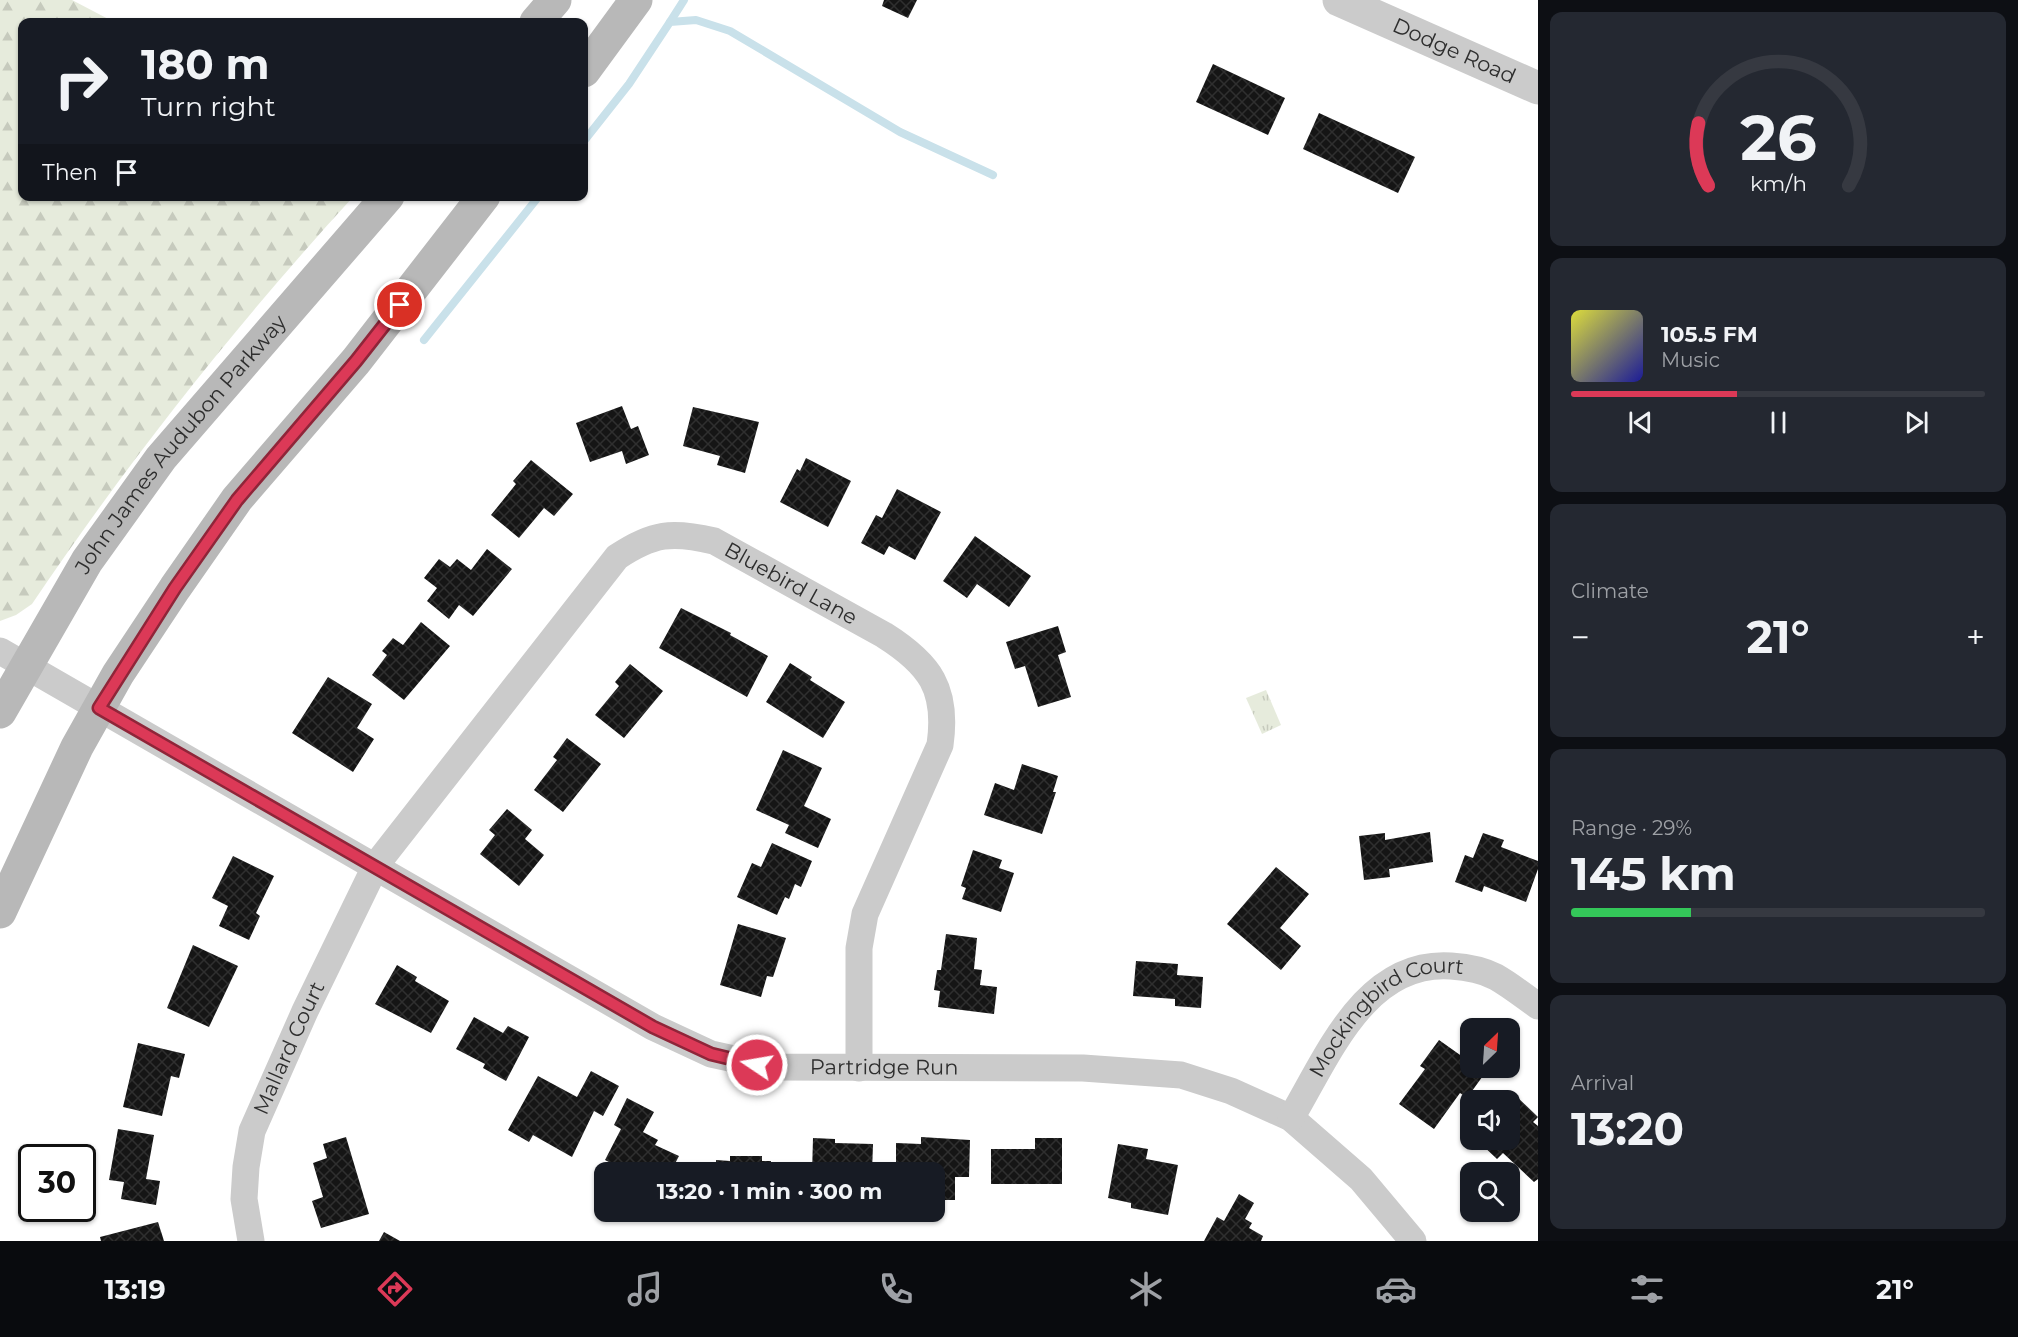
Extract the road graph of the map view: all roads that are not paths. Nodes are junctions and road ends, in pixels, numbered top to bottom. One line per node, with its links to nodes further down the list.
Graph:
1 (555, 0): 4 (main road)
2 (636, 0): 5 (main road)
3 (1339, 0): 6 (street, Dodge Road)
4 (539, 18)
5 (588, 66)
6 (1538, 88)
7 (384, 201): 9 (main road, John James Audubon Parkway)
8 (480, 201): 10 (main road)
9 (13, 659): 10 (street, Partridge Run); 11 (main road, John James Audubon Parkway)
10 (99, 708): 12 (street, Partridge Run); 13 (main road)
11 (0, 712)
12 (376, 866): 15 (street, Partridge Run); 15 (street, Bluebird Lane); 17 (street, Mallard Court)
13 (0, 912)
14 (1538, 1005): 16 (street, Mockingbird Court)
15 (859, 1068): 16 (street, Partridge Run)
16 (1291, 1118): 18 (street, Partridge Run)
17 (251, 1241)
18 (1413, 1241)

